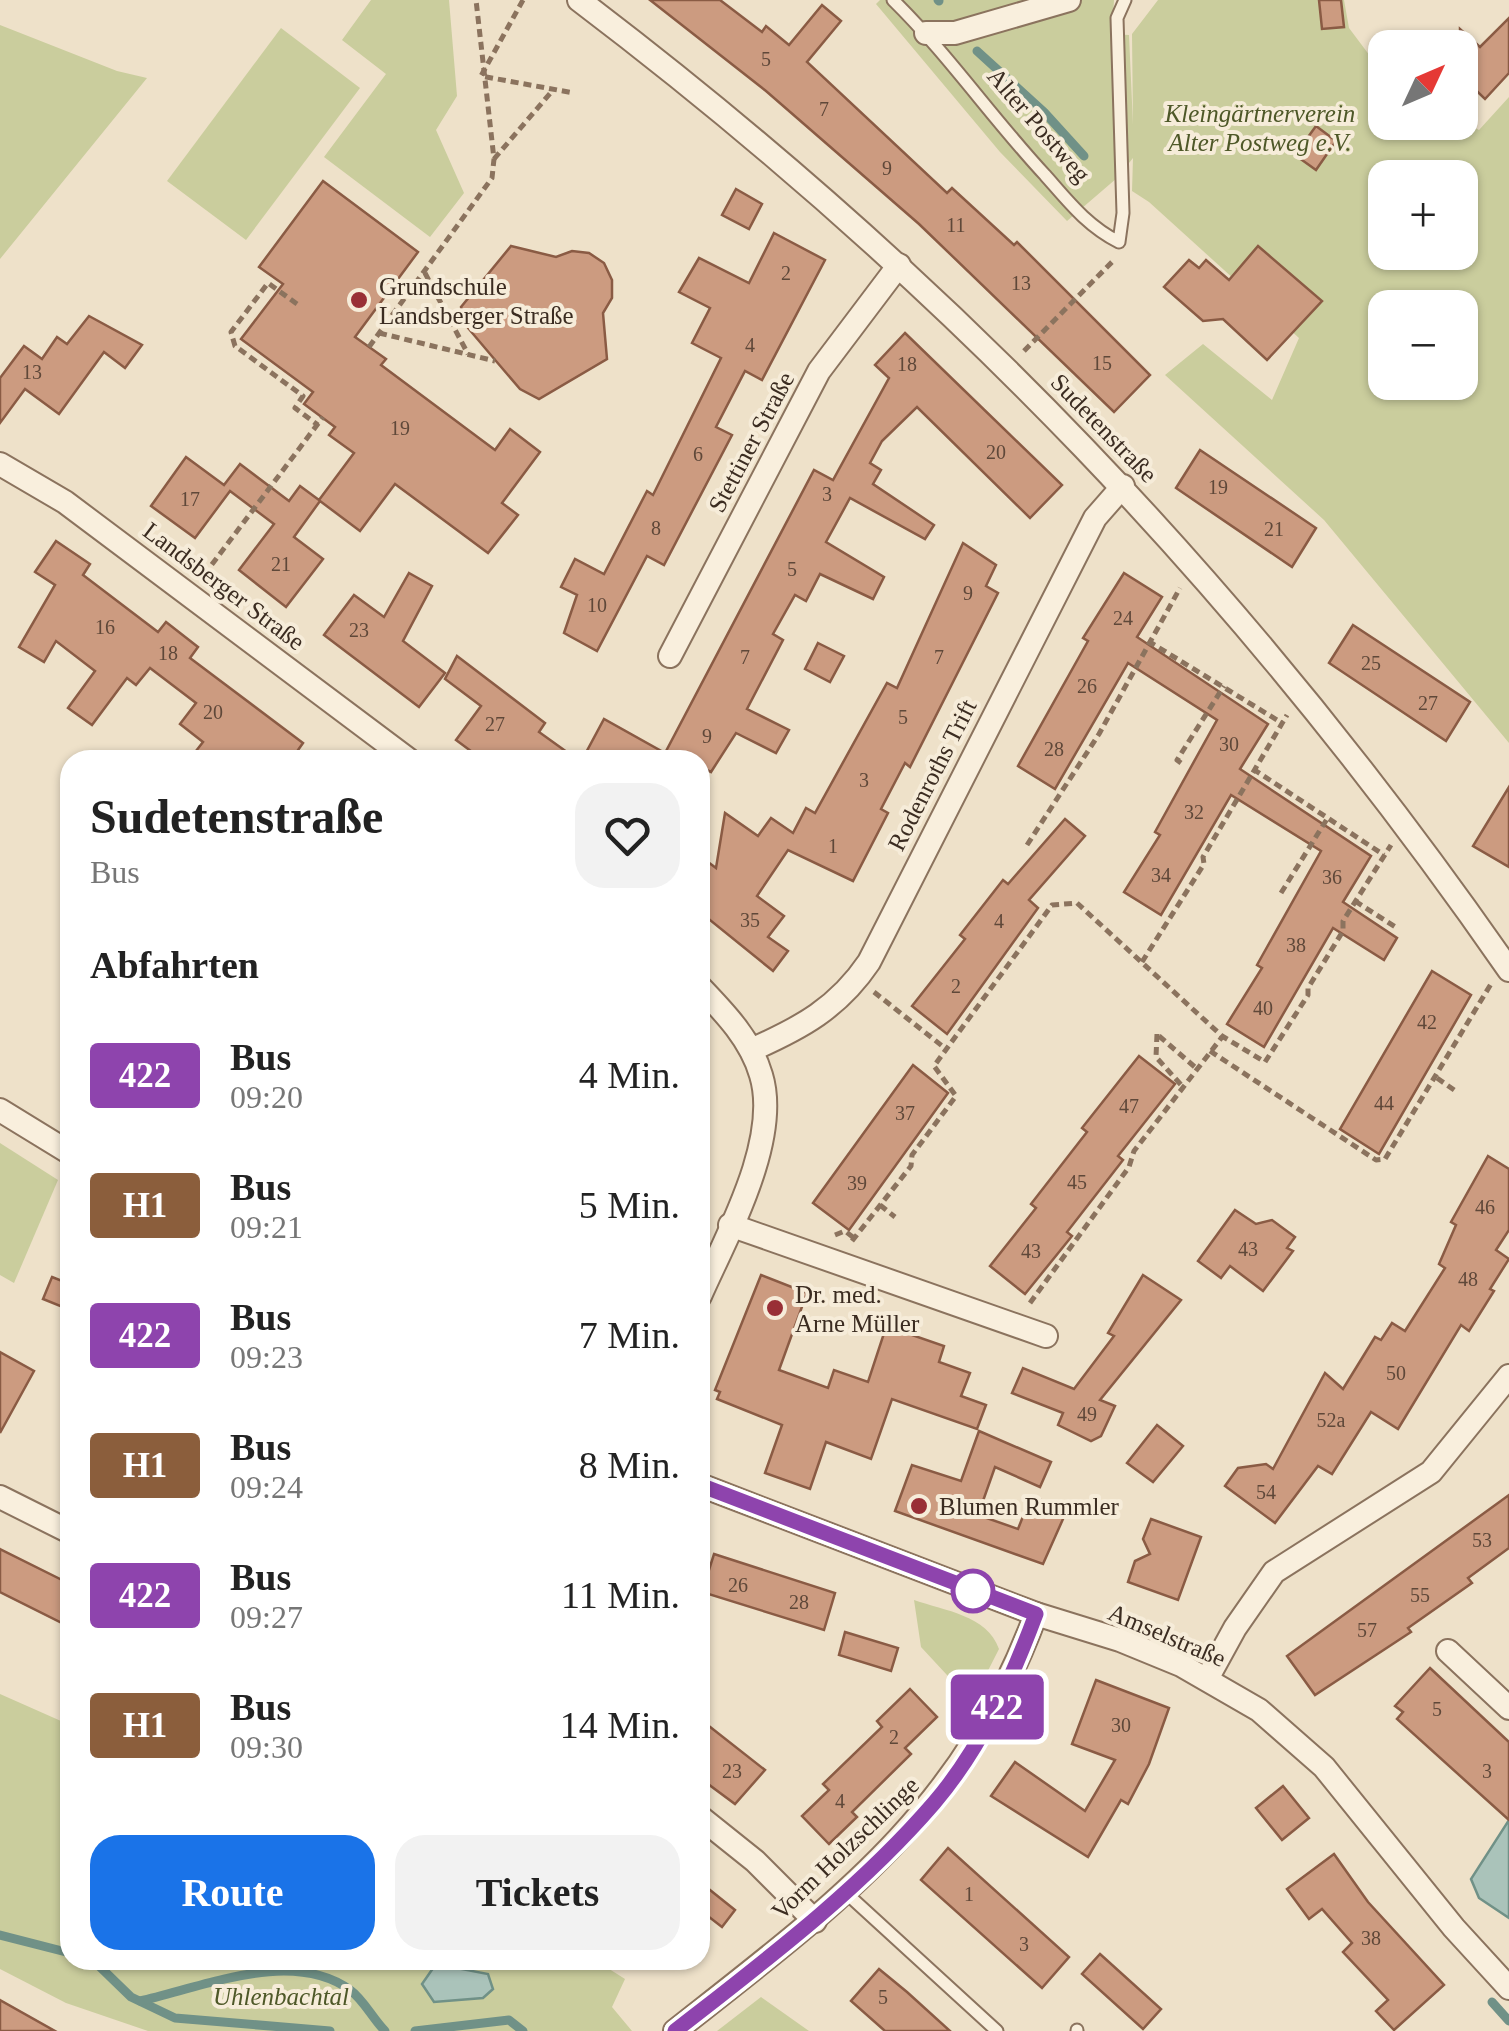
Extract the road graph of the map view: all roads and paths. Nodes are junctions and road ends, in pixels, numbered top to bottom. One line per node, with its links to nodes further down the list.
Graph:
1 (476, 0): 8 (path)
2 (523, 0): 8 (path)
3 (579, 0): 13 (street, Sudetenstraße)
4 (892, 0): 7 (lane, Alter Postweg)
5 (1069, 0): 7 (street)
6 (1125, 0): 12 (lane, Alter Postweg)
7 (926, 33): 12 (lane, Alter Postweg)
8 (482, 76): 9 (path); 11 (path)
9 (552, 90): 10 (path); 11 (path)
10 (574, 94)
11 (494, 159): 14 (path)
12 (1119, 242): 20 (path)
13 (899, 265): 20 (street, Sudetenstraße); 28 (street, Stettiner Straße)
14 (424, 272): 16 (path); 18 (path)
15 (298, 304): 22 (path)
16 (379, 333): 17 (path); 18 (path)
17 (362, 339)
18 (468, 354): 19 (path)
19 (496, 360)
20 (1007, 368): 24 (street, Sudetenstraße)
21 (323, 418): 22 (path)
22 (318, 424): 26 (path)
23 (0, 464): 26 (street, Landsberger Straße)
24 (1123, 486): 25 (street, Sudetenstraße); 44 (street, Rodenroths Trift)
25 (1195, 564): 27 (path); 30 (street, Sudetenstraße)
26 (190, 594): 32 (street, Landsberger Straße)
27 (1148, 641): 29 (path); 37 (path)
28 (670, 656)
29 (1224, 686): 31 (path); 33 (path)
30 (1301, 691): 31 (path); 36 (street, Sudetenstraße)
31 (1282, 723): 34 (path)
32 (396, 750)
33 (1182, 763)
34 (1253, 769): 35 (path); 42 (path)
35 (1327, 819): 38 (path); 39 (path)
36 (1405, 826): 38 (path); 43 (street, Sudetenstraße)
37 (1028, 845)
38 (1384, 855): 40 (path)
39 (1281, 893)
40 (1355, 901): 41 (path); 46 (path)
41 (1397, 928)
42 (1142, 963): 46 (path); 48 (path)
43 (1508, 969): 51 (path)
44 (857, 979): 47 (street, Rodenroths Trift); 48 (path)
45 (710, 997): 47 (street)
46 (1222, 1036): 49 (path)
47 (752, 1050): 58 (street)
48 (946, 1050): 56 (path)
49 (1210, 1052): 50 (path); 51 (path)
50 (1197, 1069): 52 (path); 52 (path)
51 (1437, 1078): 53 (path)
52 (1183, 1087): 61 (path)
53 (1456, 1092)
54 (0, 1110): 55 (street)
55 (60, 1147)
56 (880, 1206): 57 (path); 59 (path)
57 (895, 1217)
58 (730, 1226): 59 (street); 60 (street)
59 (834, 1263): 61 (street)
60 (710, 1273)
61 (1014, 1325): 62 (street)
62 (1046, 1336)
63 (1509, 1376): 69 (street)
64 (710, 1489): 67 (street, Amselstraße)
65 (0, 1497): 66 (street)
66 (60, 1527)
67 (1036, 1614): 69 (street, Amselstraße); 72 (street, Vorm Holzschlinge)
68 (1448, 1650): 70 (street)
69 (1207, 1680): 74 (street, Amselstraße)
70 (1509, 1708)
71 (710, 1825): 73 (street)
72 (845, 1892): 73 (street, Vorm Holzschlinge); 76 (lane)
73 (815, 1920): 75 (street, Vorm Holzschlinge)
74 (1507, 1981)
75 (675, 2031)
76 (998, 2031)

